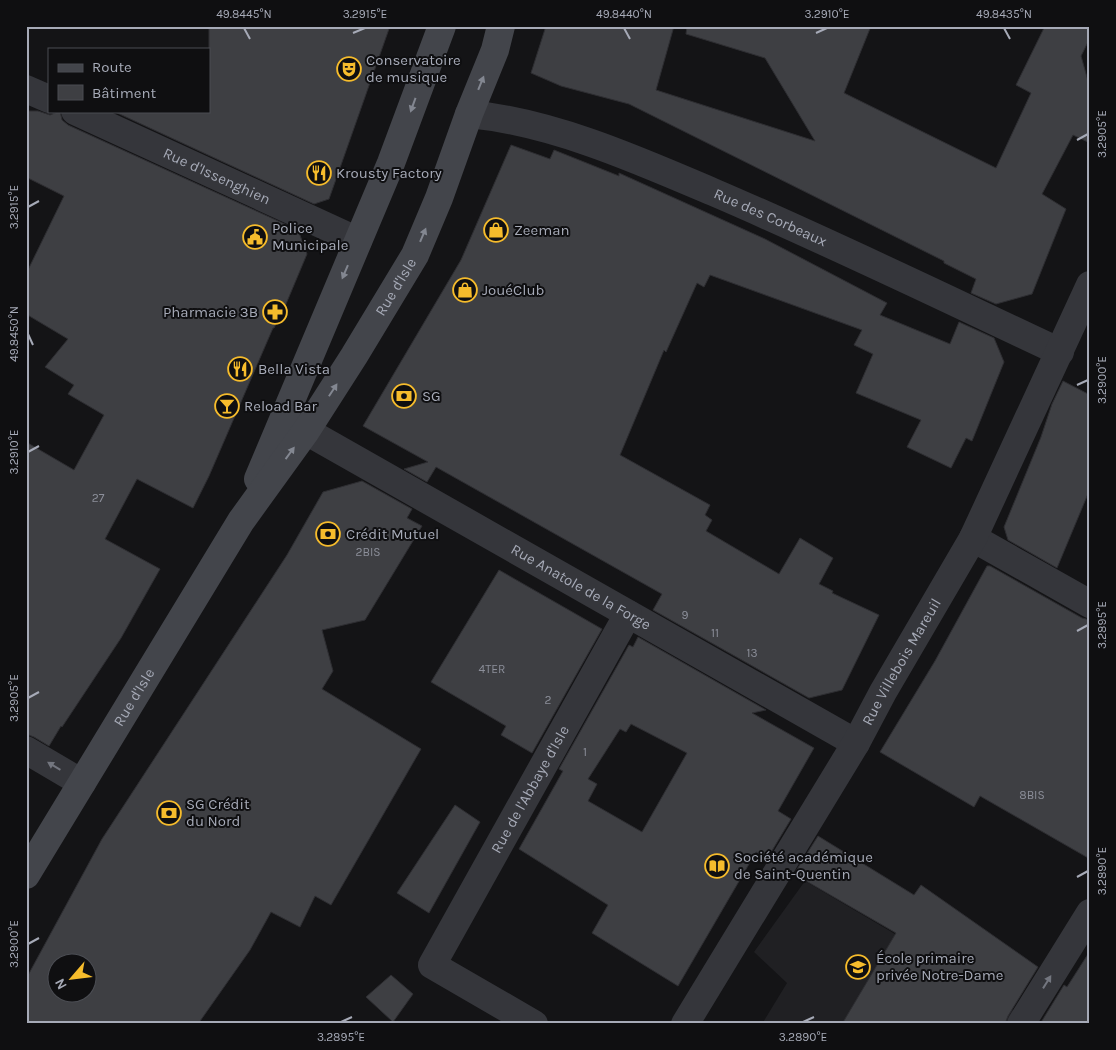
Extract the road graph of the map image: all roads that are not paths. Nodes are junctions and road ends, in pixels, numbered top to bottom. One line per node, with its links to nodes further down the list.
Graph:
1 (442, 26): 7 (street, Rue d'Isle, one-way to 7)
2 (501, 26): 6 (street, Rue d'Isle, one-way to 2)
3 (26, 89): 4 (street)
4 (48, 99)
5 (77, 112): 7 (street, Rue d'Issenghien)
6 (469, 114): 9 (street, Rue des Corbeaux); 10 (street, Rue d'Isle, one-way to 6)
7 (358, 241): 11 (street, Rue d'Isle, one-way to 11)
8 (1090, 285): 9 (street, Rue Villebois Mareuil)
9 (1060, 352): 12 (street, Rue Villebois Mareuil)
10 (306, 431): 11 (street, Rue d'Isle, one-way to 10); 14 (street, Rue Anatole de la Forge)
11 (241, 521): 17 (street, Rue d'Isle)
12 (973, 538): 13 (street); 15 (street, Rue Villebois Mareuil)
13 (1090, 604)
14 (628, 614): 15 (street, Rue Anatole de la Forge); 20 (street, Rue de l'Abbaye d'Isle)
15 (856, 744): 21 (street, Rue Villebois Mareuil)
16 (26, 750): 17 (street, one-way to 16)
17 (82, 782): 18 (street, Rue d'Isle)
18 (26, 874)
19 (1090, 913): 22 (street, one-way to 19)
20 (534, 1024)
21 (685, 1024)
22 (1021, 1024)

